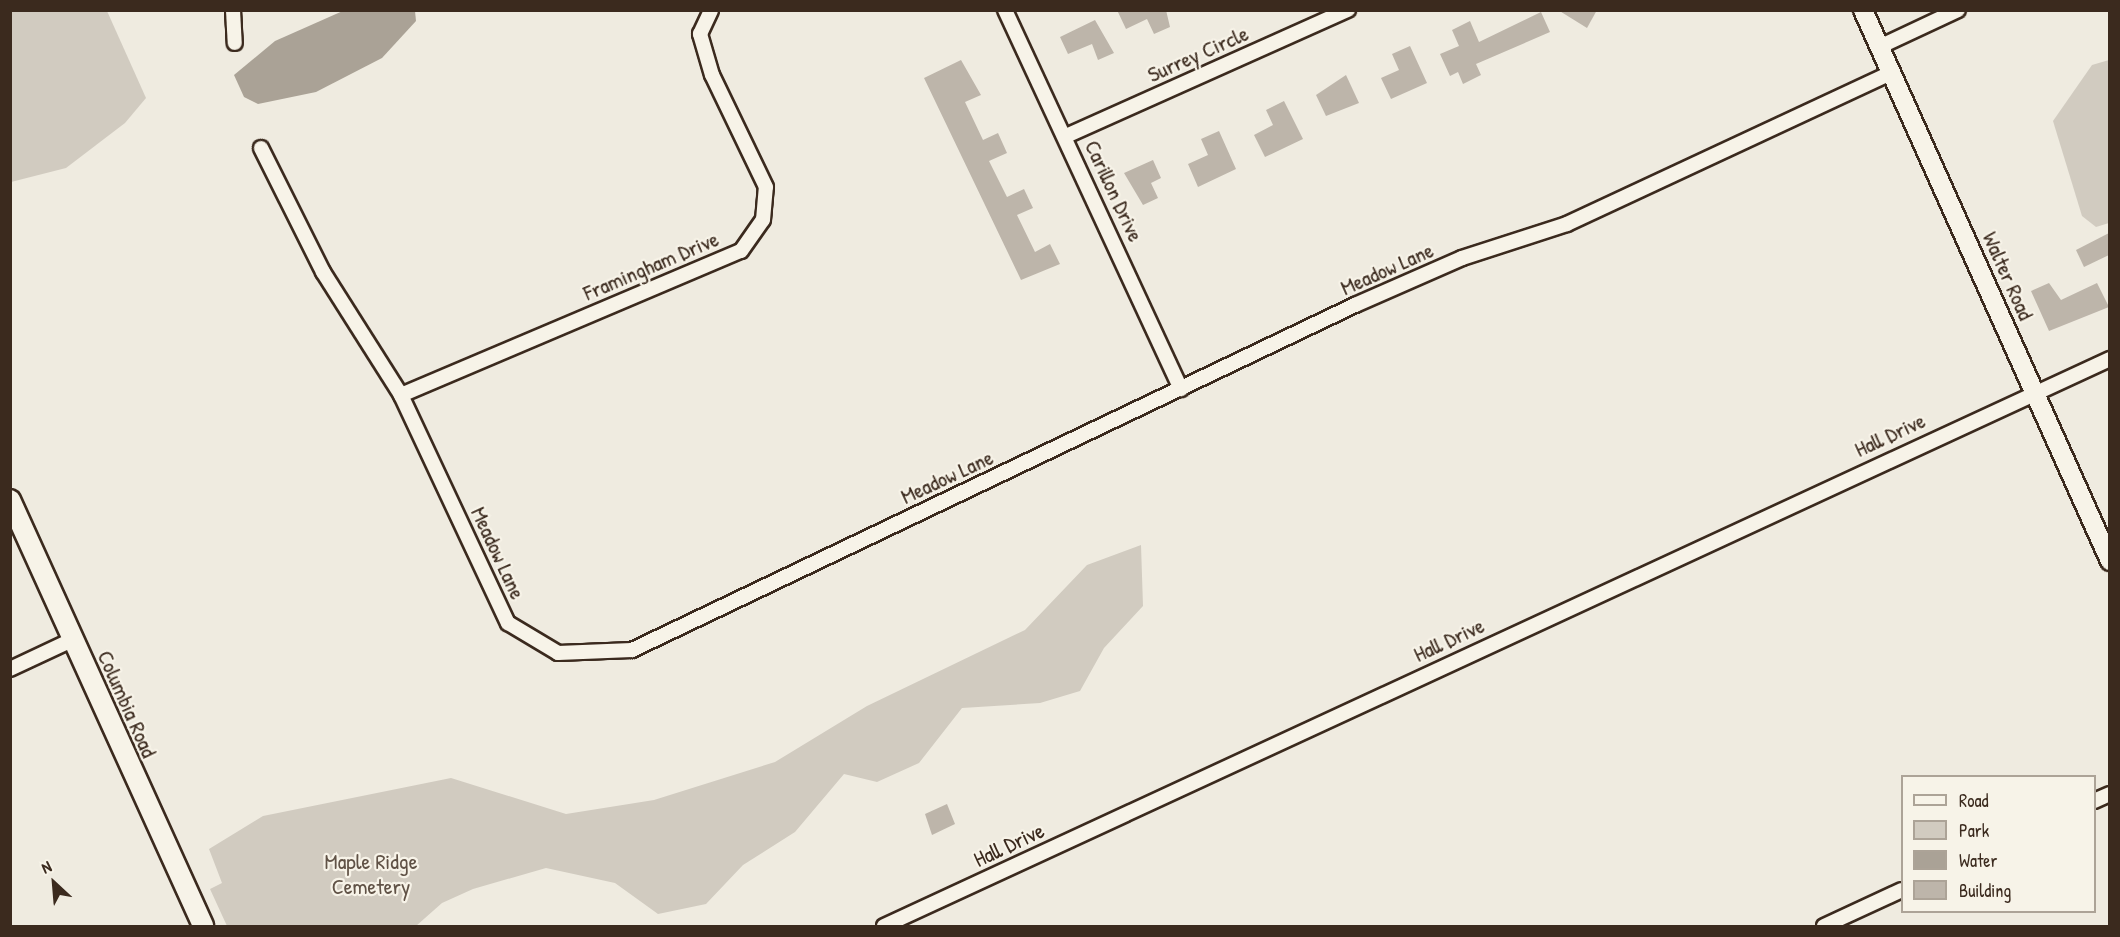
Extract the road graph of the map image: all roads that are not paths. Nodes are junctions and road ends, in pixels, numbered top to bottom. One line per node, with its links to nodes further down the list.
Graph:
1 (232, 10): 7 (street)
2 (711, 10): 15 (street, Framingham Drive)
3 (1005, 10): 10 (street, Carillon Drive)
4 (1348, 10): 10 (street, Surrey Circle)
5 (1863, 10): 8 (street, Walter Road)
6 (1958, 10): 8 (street)
7 (235, 43)
8 (1879, 47): 9 (street, Walter Road)
9 (1891, 73): 13 (street, Meadow Lane); 14 (street, Walter Road)
10 (1066, 136): 13 (street, Carillon Drive)
11 (261, 148): 15 (street, Meadow Lane)
12 (2109, 359): 14 (street, Hall Drive)
13 (1181, 389): 15 (street, Meadow Lane)
14 (2033, 392): 17 (street, Walter Road); 22 (street, Hall Drive)
15 (401, 395)
16 (10, 500): 18 (main road, Columbia Road)
17 (2109, 561)
18 (72, 640): 19 (street); 21 (main road, Columbia Road)
19 (10, 669)
20 (1901, 890): 23 (street)
21 (202, 927)
22 (884, 927)
23 (1824, 927)

